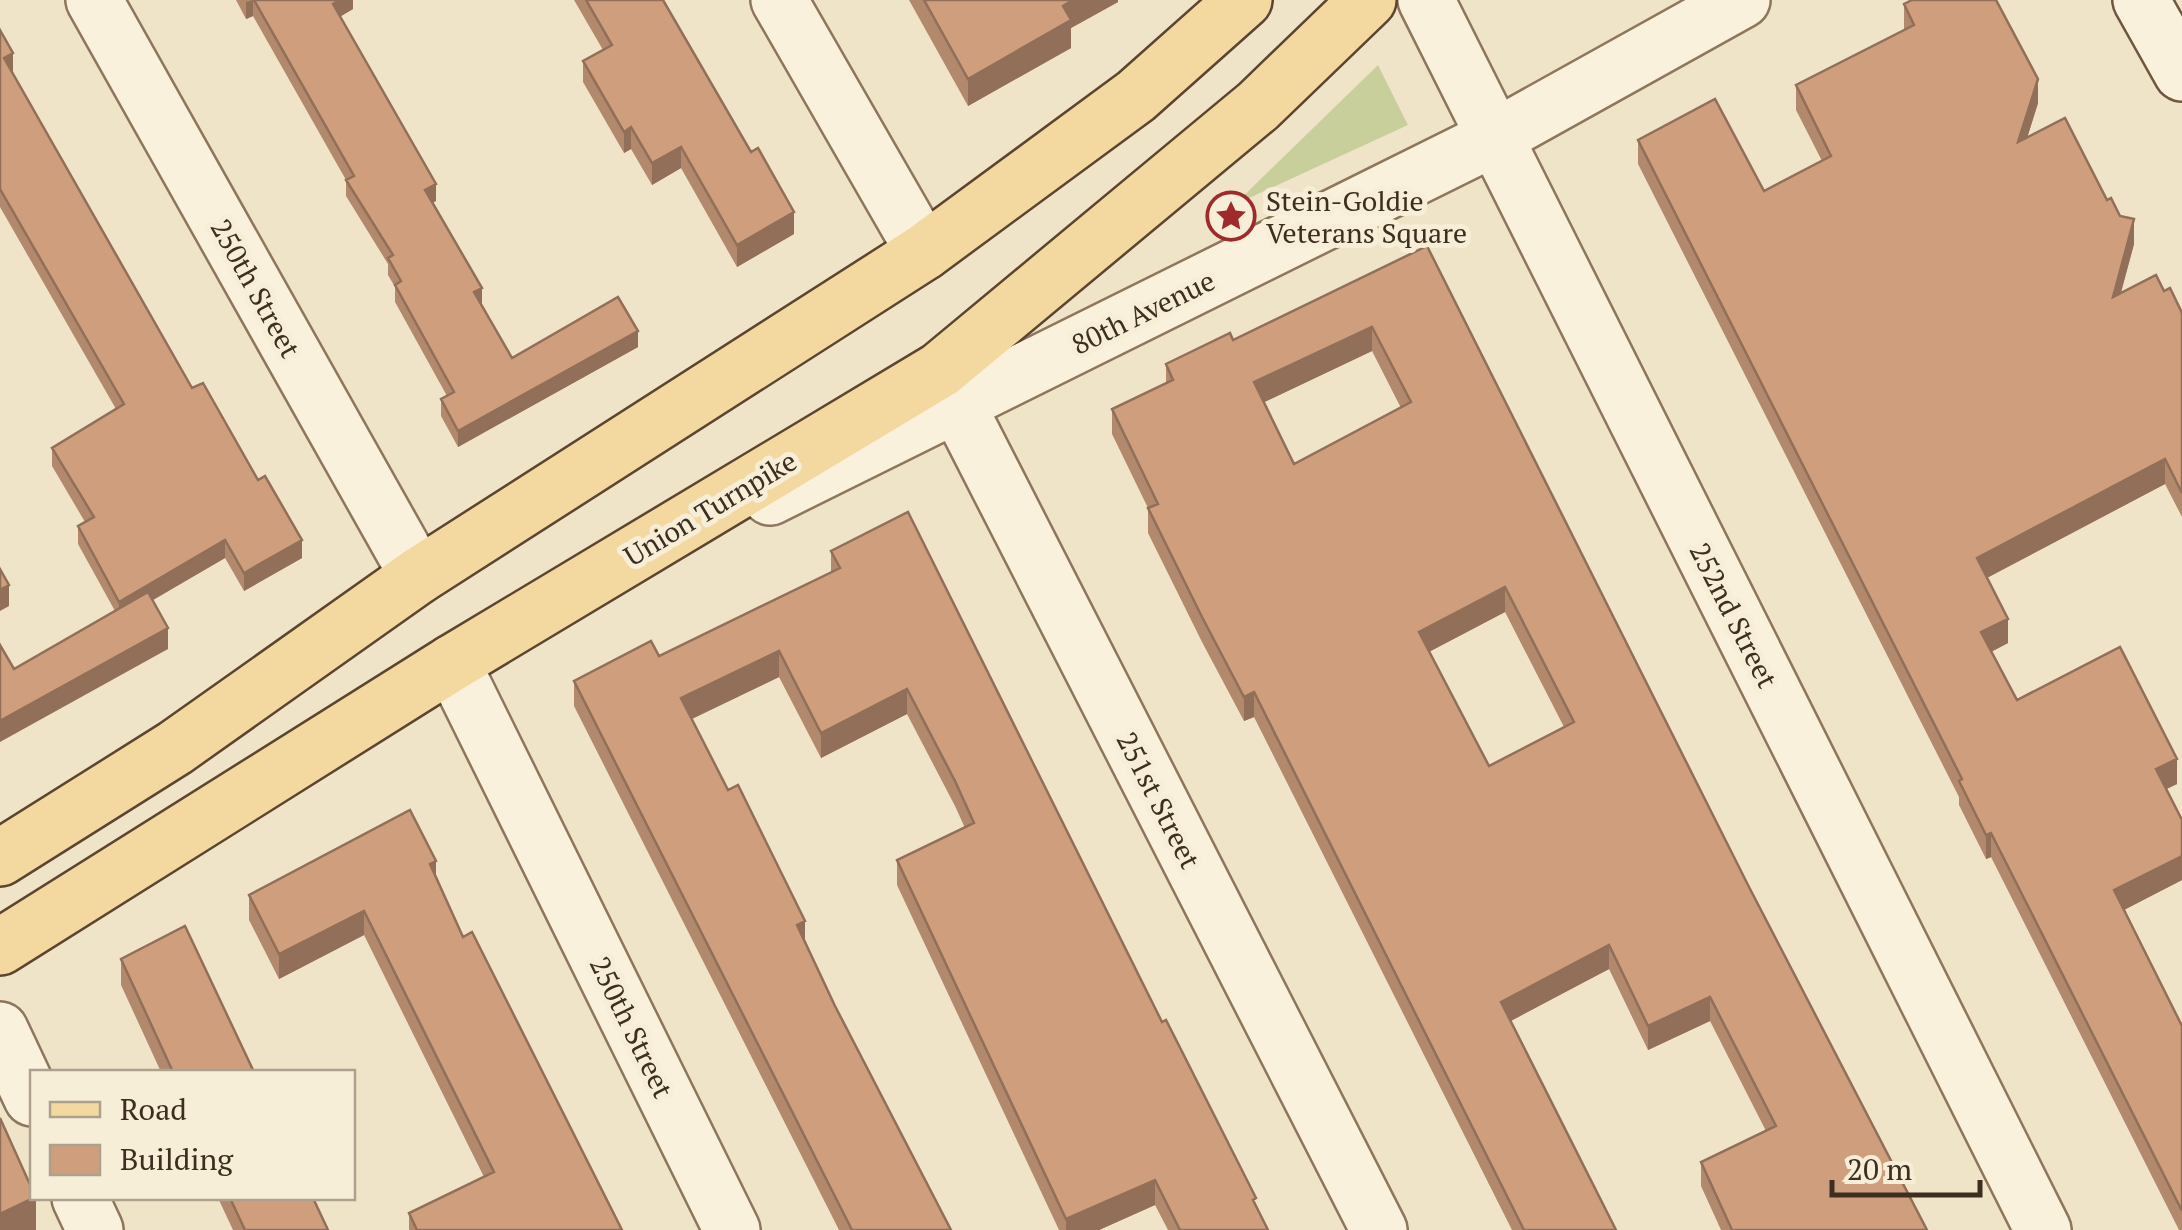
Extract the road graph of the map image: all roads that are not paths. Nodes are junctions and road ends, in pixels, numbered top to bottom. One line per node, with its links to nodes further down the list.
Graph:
1 (94, 0): 12 (street, 250th Street)
2 (779, 0): 10 (street)
3 (1244, 0): 10 (main road)
4 (1368, 0): 11 (main road, Union Turnpike)
5 (1426, 0): 9 (street, 252nd Street)
6 (1742, 0): 9 (street, 80th Avenue)
7 (2141, 0): 8 (street)
8 (2182, 72)
9 (1494, 138): 11 (street, 80th Avenue); 22 (street, 252nd Street)
10 (924, 252): 12 (main road)
11 (948, 387): 13 (main road, Union Turnpike); 21 (street, 251st Street)
12 (418, 576): 14 (main road)
13 (452, 663): 15 (main road, Union Turnpike); 20 (street, 250th Street)
14 (0, 858)
15 (0, 947)
16 (0, 1030): 17 (street)
17 (30, 1094)
18 (81, 1200): 19 (street)
19 (95, 1230)
20 (732, 1230)
21 (1379, 1230)
22 (2043, 1230)

